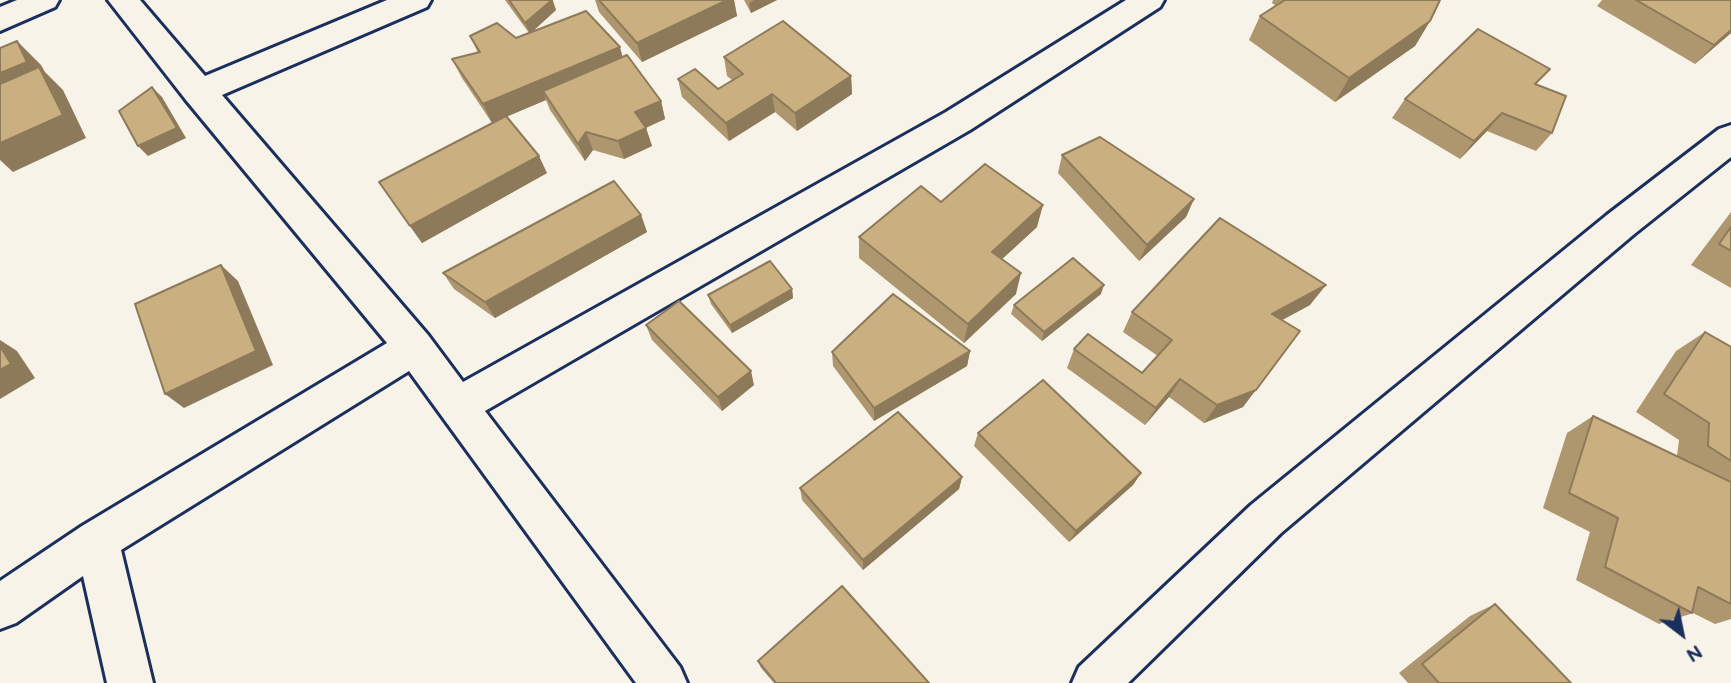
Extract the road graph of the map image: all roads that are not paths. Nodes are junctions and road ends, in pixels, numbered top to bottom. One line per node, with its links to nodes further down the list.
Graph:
1 (44, 0): 5 (street)
2 (123, 0): 6 (street)
3 (416, 0): 6 (street)
4 (1149, 0): 9 (street)
5 (0, 20)
6 (198, 92): 8 (street)
7 (1731, 138): 14 (street)
8 (414, 347): 9 (street); 10 (street)
9 (458, 405): 13 (street)
10 (97, 541): 11 (street); 12 (street)
11 (0, 607)
12 (130, 683)
13 (664, 683)
14 (1096, 683)

